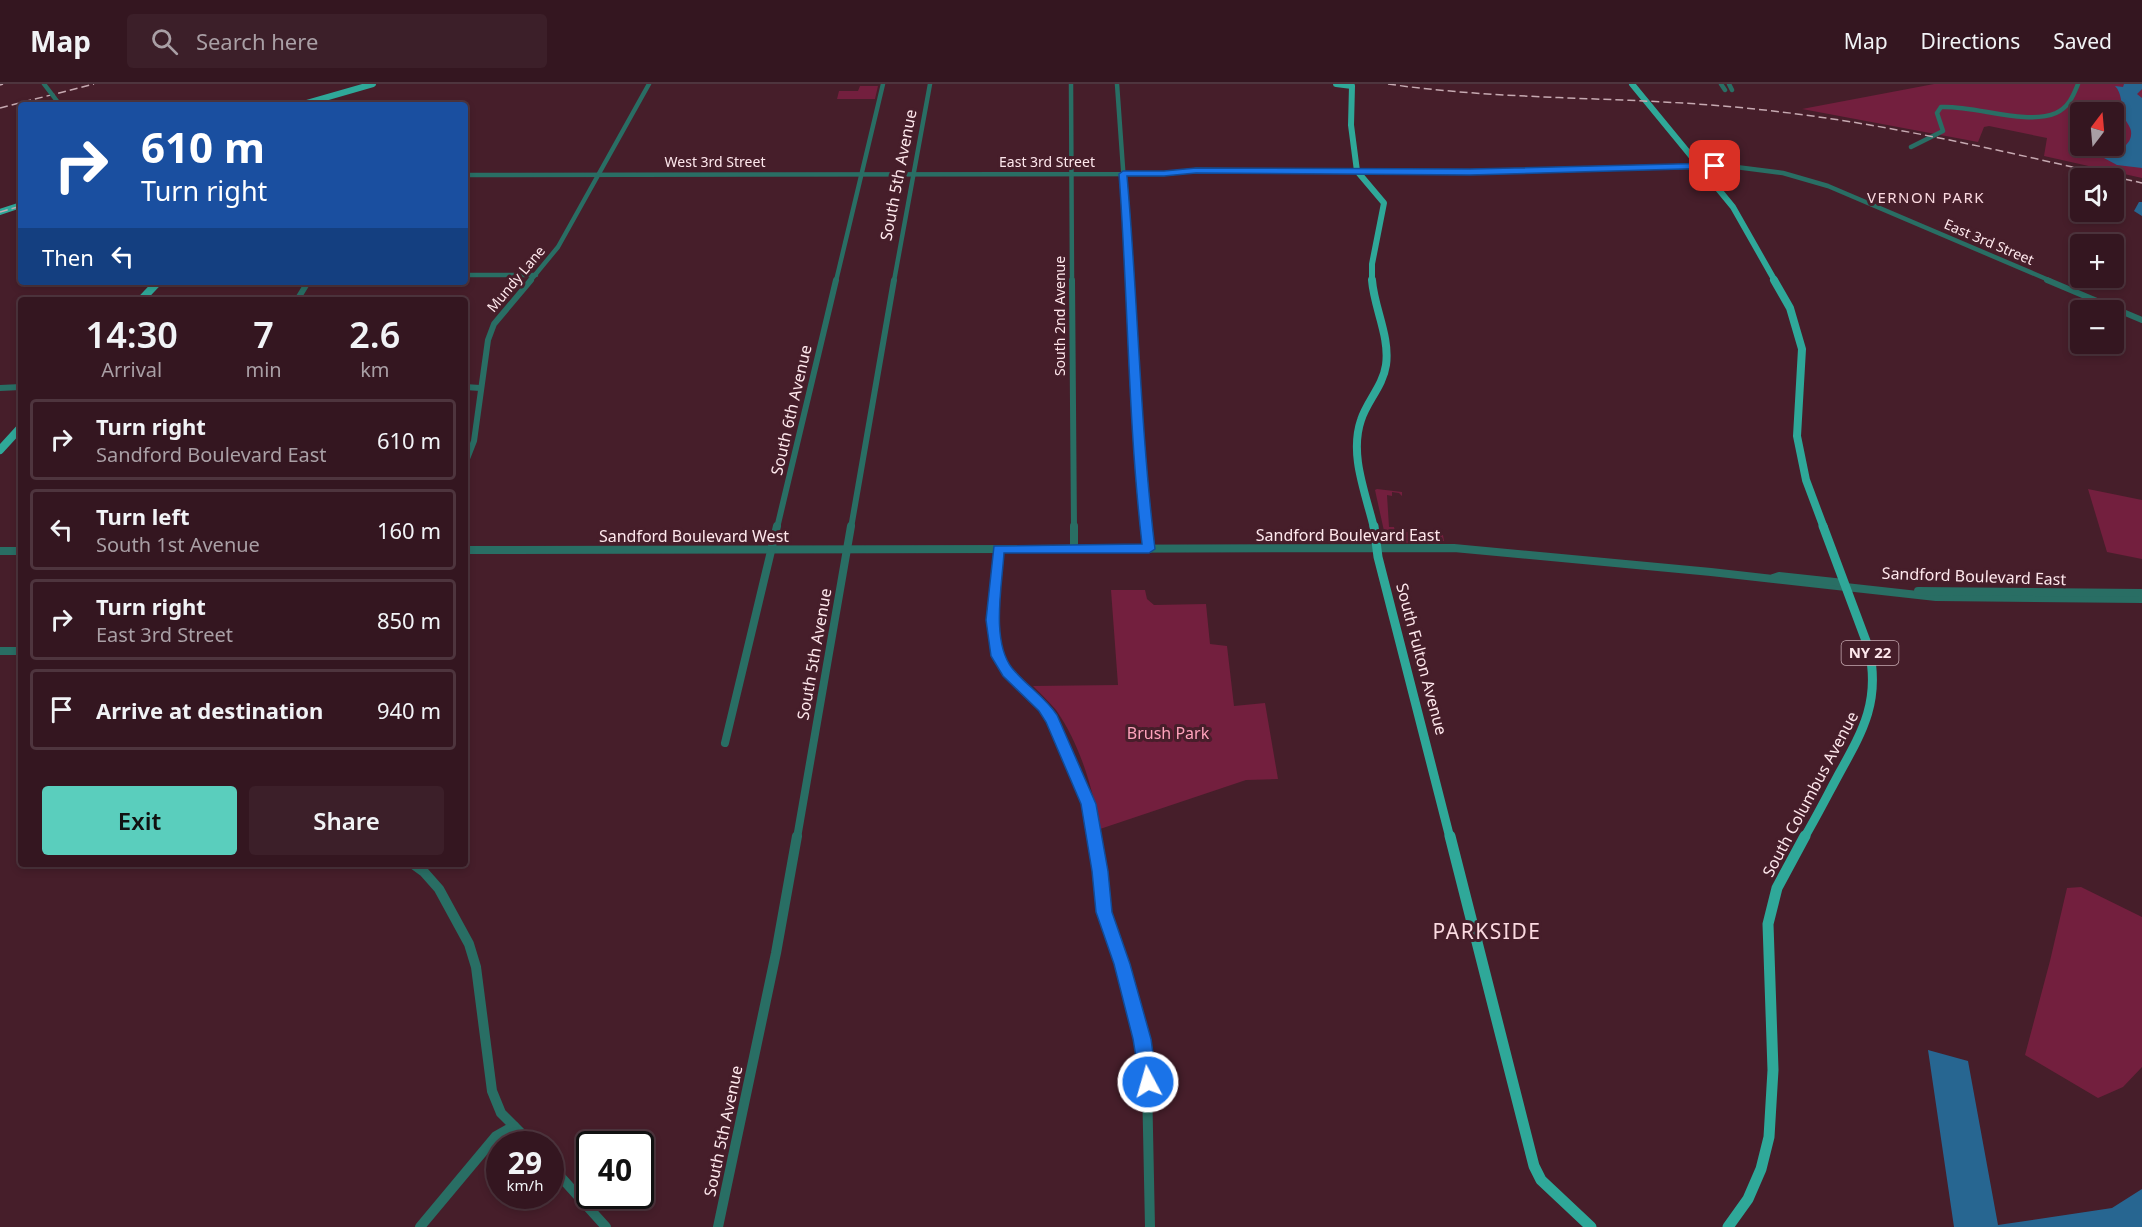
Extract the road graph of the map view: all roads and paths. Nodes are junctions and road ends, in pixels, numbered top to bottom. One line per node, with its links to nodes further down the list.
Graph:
1 (44, 84): 15 (street, bridge)
2 (374, 84): 16 (main road)
3 (649, 84): 20 (street, Mundy Lane)
4 (883, 84): 21 (street, South 6th Avenue)
5 (930, 84): 22 (street, South 5th Avenue)
6 (1071, 84): 24 (street, South 2nd Avenue)
7 (1117, 84): 25 (street)
8 (1336, 84): 19 (main road)
9 (1632, 84): 18 (main road, South Columbus Avenue / NY 22)
10 (1721, 84): 13 (street)
11 (1729, 84): 14 (street)
12 (2078, 84): 17 (street)
13 (1725, 90)
14 (1732, 90)
15 (58, 102)
16 (310, 102)
17 (1911, 147)
18 (1701, 166): 19 (street, East 3rd Street); 33 (street, East 3rd Street); 51 (main road, South Columbus Avenue / NY 22)
19 (1357, 171): 25 (street, East 3rd Street); 46 (main road, South Fulton Avenue)
20 (600, 174): 21 (street, West 3rd Street); 26 (street, West 3rd Street); 30 (street, Mundy Lane)
21 (861, 174): 22 (street, West 3rd Street); 48 (street, South 6th Avenue)
22 (914, 174): 23 (street, West 3rd Street); 41 (street, South 5th Avenue)
23 (965, 174): 24 (street, East 3rd Street)
24 (1071, 174): 25 (street, East 3rd Street); 44 (street, South 2nd Avenue)
25 (1123, 174): 45 (street)
26 (468, 175)
27 (18, 207): 28 (main road)
28 (0, 212)
29 (468, 275): 30 (street)
30 (536, 275): 37 (street, Mundy Lane)
31 (155, 285): 32 (main road)
32 (144, 297)
33 (2142, 320)
34 (18, 387): 36 (street)
35 (468, 387): 37 (street)
36 (0, 388)
37 (480, 388): 40 (street, Mundy Lane)
38 (18, 431): 39 (main road)
39 (0, 450)
40 (468, 456)
41 (848, 549): 42 (street, Sandford Boulevard West); 48 (street, Sandford Boulevard West); 63 (street, South 5th Avenue)
42 (923, 549): 43 (street, Sandford Boulevard East)
43 (998, 549): 44 (street, Sandford Boulevard East); 64 (street)
44 (1074, 549): 45 (street, Sandford Boulevard East)
45 (1149, 549): 46 (street, Sandford Boulevard East)
46 (1378, 549): 51 (street, Sandford Boulevard East); 65 (main road, South Fulton Avenue)
47 (468, 550): 48 (street, Sandford Boulevard West)
48 (772, 550): 56 (street, South 6th Avenue)
49 (0, 551): 50 (street)
50 (18, 551)
51 (1846, 586): 52 (street, Sandford Boulevard East); 53 (street, Sandford Boulevard East); 66 (main road, South Columbus Avenue / NY 22)
52 (2142, 593)
53 (2142, 600)
54 (0, 651): 55 (street)
55 (18, 651)
56 (726, 743)
57 (417, 867): 58 (street)
58 (514, 1126): 59 (street); 61 (street)
59 (519, 1131)
60 (564, 1180): 62 (street)
61 (420, 1227)
62 (606, 1227)
63 (718, 1227)
64 (1150, 1227)
65 (1591, 1227)
66 (1728, 1227)

